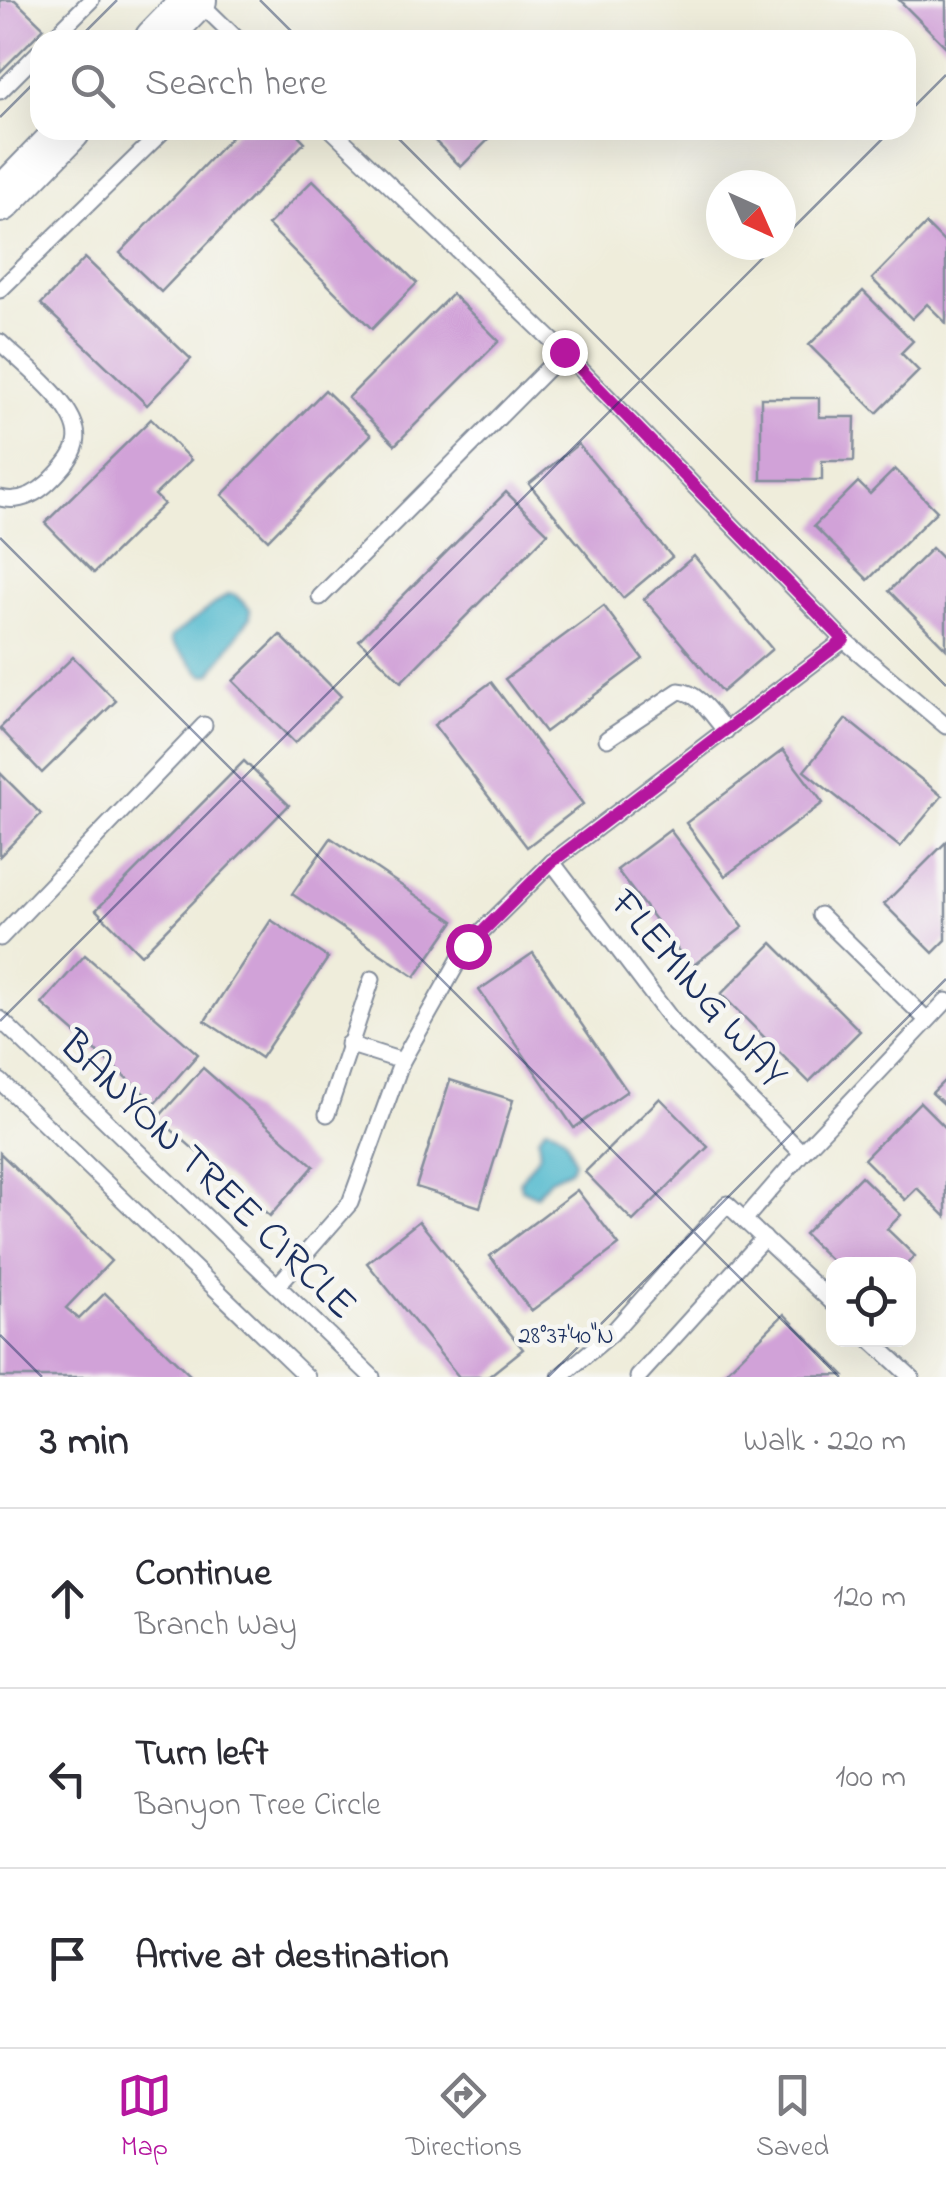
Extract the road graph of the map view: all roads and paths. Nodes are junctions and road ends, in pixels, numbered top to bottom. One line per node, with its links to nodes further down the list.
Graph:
1 (90, 0): 3 (lane)
2 (196, 0): 4 (main road); 5 (lane)
3 (61, 30)
4 (166, 30)
5 (228, 30)
6 (30, 61): 7 (lane)
7 (0, 91)
8 (59, 140): 11 (main road)
9 (154, 140): 12 (lane)
10 (342, 140): 14 (lane)
11 (0, 201)
12 (0, 290)
13 (0, 342): 15 (lane)
14 (564, 352): 16 (lane); 17 (lane)
15 (0, 498)
16 (320, 597)
17 (844, 640): 19 (lane); 20 (lane)
18 (204, 725): 24 (lane)
19 (946, 726)
20 (726, 732): 21 (lane); 22 (lane)
21 (608, 739)
22 (552, 862): 30 (lane); 33 (lane, FLEMING WAY)
23 (820, 915): 28 (lane)
24 (0, 938)
25 (372, 979): 29 (lane)
26 (946, 1001): 28 (lane)
27 (0, 1019): 36 (lane, BANYON TREE CIRCLE)
28 (927, 1020): 33 (lane)
29 (348, 1044): 30 (lane); 32 (lane)
30 (402, 1061): 36 (lane)
31 (0, 1081): 39 (lane)
32 (326, 1114)
33 (802, 1153): 34 (lane)
34 (744, 1220): 35 (lane); 41 (lane)
35 (764, 1238): 37 (lane); 42 (lane)
36 (278, 1285): 40 (lane, BANYON TREE CIRCLE)
37 (826, 1296)
38 (879, 1347): 43 (lane)
39 (306, 1377)
40 (372, 1377)
41 (560, 1377)
42 (638, 1377)
43 (911, 1377)

